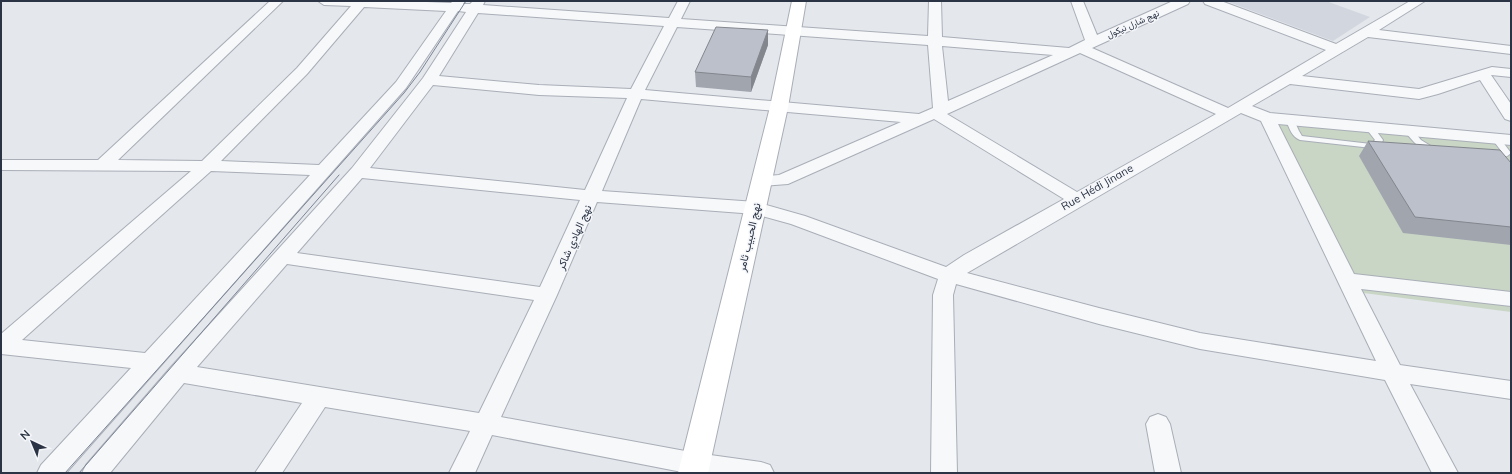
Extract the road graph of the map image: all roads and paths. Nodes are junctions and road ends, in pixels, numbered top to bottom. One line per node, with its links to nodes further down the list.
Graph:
1 (277, 1): 35 (street)
2 (324, 1): 10 (street)
3 (684, 1): 12 (street, نهج الهادي شاكر)
4 (800, 1): 13 (street, نهج الحبيب ثامر)
5 (935, 1): 15 (street)
6 (1077, 1): 17 (street)
7 (1184, 1): 17 (street, نهج شارل نيكول)
8 (1209, 1): 18 (street)
9 (1419, 1): 14 (street, Rue Hédi Jinane)
10 (362, 2): 11 (street); 36 (street)
11 (467, 5): 12 (street); 23 (street); 37 (street)
12 (673, 24): 13 (street); 24 (street, نهج الهادي شاكر)
13 (794, 31): 15 (street); 25 (street, نهج الحبيب ثامر)
14 (1367, 33): 16 (street); 18 (street, Rue Hédi Jinane)
15 (935, 41): 17 (street); 27 (street)
16 (1476, 46): 19 (street); 20 (street)
17 (1082, 48): 26 (street); 27 (street, نهج شارل نيكول)
18 (1338, 50): 22 (street, Rue Hédi Jinane)
19 (1511, 50)
20 (1487, 73): 21 (street); 22 (street); 28 (street)
21 (1511, 73)
22 (1287, 79): 26 (street, Rue Hédi Jinane)
23 (429, 80): 24 (street); 38 (street)
24 (636, 94): 25 (street); 40 (street, نهج الهادي شاكر)
25 (780, 107): 27 (street); 39 (street, نهج الحبيب ثامر)
26 (1234, 110): 29 (street); 41 (street, Rue Hédi Jinane)
27 (932, 114): 39 (street, نهج شارل نيكول); 41 (street)
28 (1511, 116)
29 (1267, 118): 30 (street); 45 (street)
30 (1410, 131): 31 (street); 32 (lane)
31 (1504, 140): 33 (lane)
32 (1440, 150)
33 (1486, 155)
34 (1, 164): 35 (street)
35 (104, 164): 36 (street)
36 (207, 166): 37 (street); 48 (street)
37 (324, 170): 49 (street)
38 (358, 172): 40 (street); 43 (street)
39 (762, 181): 42 (street, نهج الحبيب ثامر)
40 (592, 196): 42 (street); 46 (street, نهج الهادي شاكر)
41 (1076, 199): 44 (street, Rue Hédi Jinane)
42 (756, 208): 44 (street); 56 (street, نهج الحبيب ثامر)
43 (282, 257): 46 (street); 50 (street)
44 (949, 275): 51 (street); 62 (street)
45 (1348, 280): 47 (street); 51 (street)
46 (547, 295): 54 (street, نهج الهادي شاكر)
47 (1511, 299)
48 (1, 346): 49 (street)
49 (150, 362): 57 (street)
50 (179, 373): 53 (street); 58 (street)
51 (1393, 374): 52 (street); 64 (street)
52 (1511, 390)
53 (320, 396): 54 (street); 59 (street)
54 (484, 424): 56 (street); 60 (street, نهج الهادي شاكر)
55 (1158, 424): 63 (street)
56 (694, 468): 61 (street)
57 (50, 473)
58 (95, 473)
59 (268, 473)
60 (462, 473)
61 (761, 473)
62 (944, 473)
63 (1168, 473)
64 (1445, 473)

